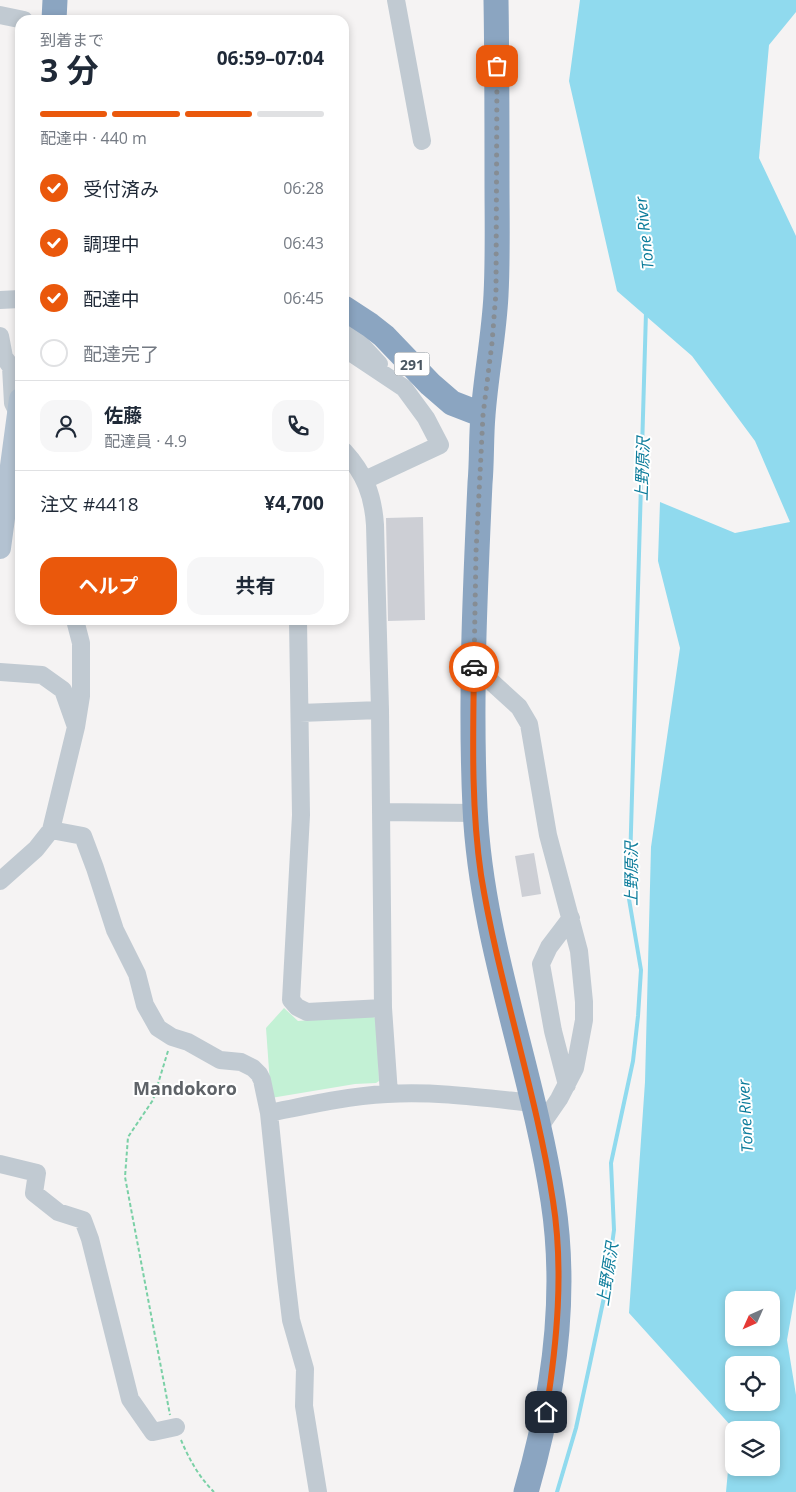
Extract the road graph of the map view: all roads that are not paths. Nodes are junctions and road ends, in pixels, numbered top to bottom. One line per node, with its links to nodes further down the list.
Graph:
1 (55, 0): 5 (highway)
2 (396, 0): 7 (street)
3 (496, 0): 16 (highway)
4 (0, 15): 6 (street)
5 (54, 15)
6 (15, 18)
7 (422, 141)
8 (15, 299): 9 (street)
9 (0, 300)
10 (349, 311): 16 (highway, 291)
11 (349, 331): 14 (street)
12 (0, 336): 15 (street)
13 (349, 351): 14 (street)
14 (392, 380): 19 (street)
15 (15, 404)
16 (483, 415): 23 (highway)
17 (15, 436): 20 (main road)
18 (349, 458): 19 (street)
19 (365, 480): 25 (street)
20 (0, 548)
21 (76, 625): 27 (street)
22 (298, 625): 26 (street)
23 (474, 666): 29 (highway); 32 (street)
24 (0, 672): 27 (street)
25 (380, 710): 26 (street); 28 (street)
26 (300, 713): 33 (street)
27 (76, 727): 30 (street)
28 (381, 812): 29 (street); 33 (street)
29 (475, 813): 36 (highway)
30 (52, 830): 31 (street); 37 (street)
31 (0, 881)
32 (571, 918): 34 (street); 34 (street)
33 (383, 1008): 35 (street)
34 (567, 1085): 38 (street)
35 (388, 1094): 36 (street); 37 (street)
36 (533, 1103): 38 (highway)
37 (269, 1113): 41 (street)
38 (539, 1128): 42 (highway)
39 (0, 1164): 40 (street)
40 (176, 1427)
41 (318, 1492)
42 (526, 1492)

